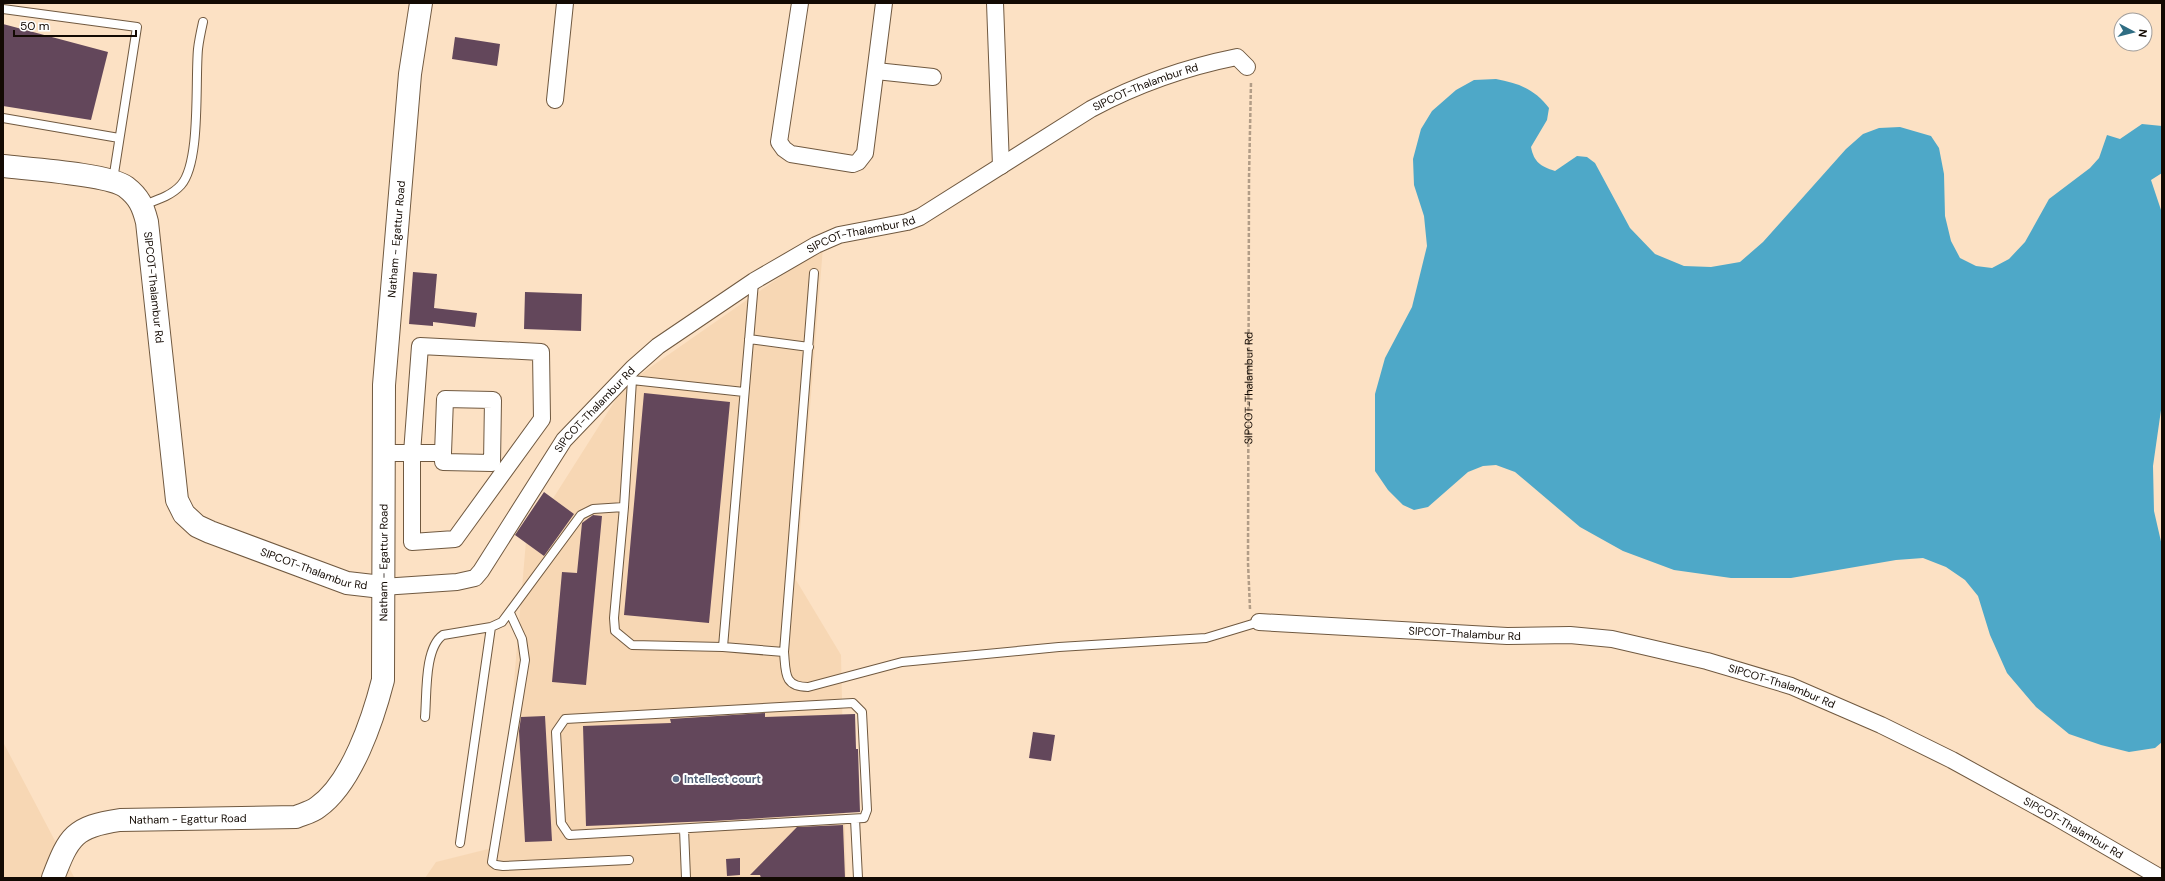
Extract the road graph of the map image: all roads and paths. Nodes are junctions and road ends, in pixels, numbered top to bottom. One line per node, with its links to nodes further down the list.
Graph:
1 (421, 3): 23 (street, Natham - Egattur Road)
2 (565, 3): 11 (street)
3 (800, 3): 9 (street)
4 (884, 3): 9 (street)
5 (995, 3): 15 (street)
6 (3, 9): 13 (lane)
7 (203, 22): 17 (lane)
8 (1248, 67): 15 (street, SIPCOT-Thalambur Rd); 29 (path, SIPCOT-Thalambur Rd)
9 (876, 71): 10 (street)
10 (932, 77)
11 (555, 100)
12 (3, 118): 13 (lane)
13 (119, 138): 16 (lane)
14 (3, 166): 16 (street)
15 (1001, 166): 19 (street, SIPCOT-Thalambur Rd)
16 (113, 181): 17 (street)
17 (143, 205): 27 (street, SIPCOT-Thalambur Rd)
18 (814, 273): 21 (lane)
19 (754, 281): 20 (lane); 27 (street, SIPCOT-Thalambur Rd)
20 (749, 339): 21 (lane); 22 (lane)
21 (809, 347): 32 (lane)
22 (744, 392): 26 (lane); 31 (lane)
23 (383, 453): 24 (street); 27 (street, Natham - Egattur Road)
24 (412, 453): 24 (street); 25 (street)
25 (443, 453): 25 (street)
26 (624, 507): 28 (lane); 31 (lane)
27 (382, 587): 38 (street, Natham - Egattur Road)
28 (510, 613): 30 (lane); 37 (lane)
29 (1259, 622): 32 (lane); 41 (street, SIPCOT-Thalambur Rd)
30 (491, 627): 33 (lane); 36 (lane)
31 (723, 647): 32 (lane)
32 (784, 652)
33 (425, 717)
34 (855, 819): 35 (lane); 35 (lane); 40 (lane)
35 (684, 829): 39 (lane)
36 (460, 843)
37 (629, 860)
38 (52, 878)
39 (686, 878)
40 (858, 878)
41 (2161, 878)

